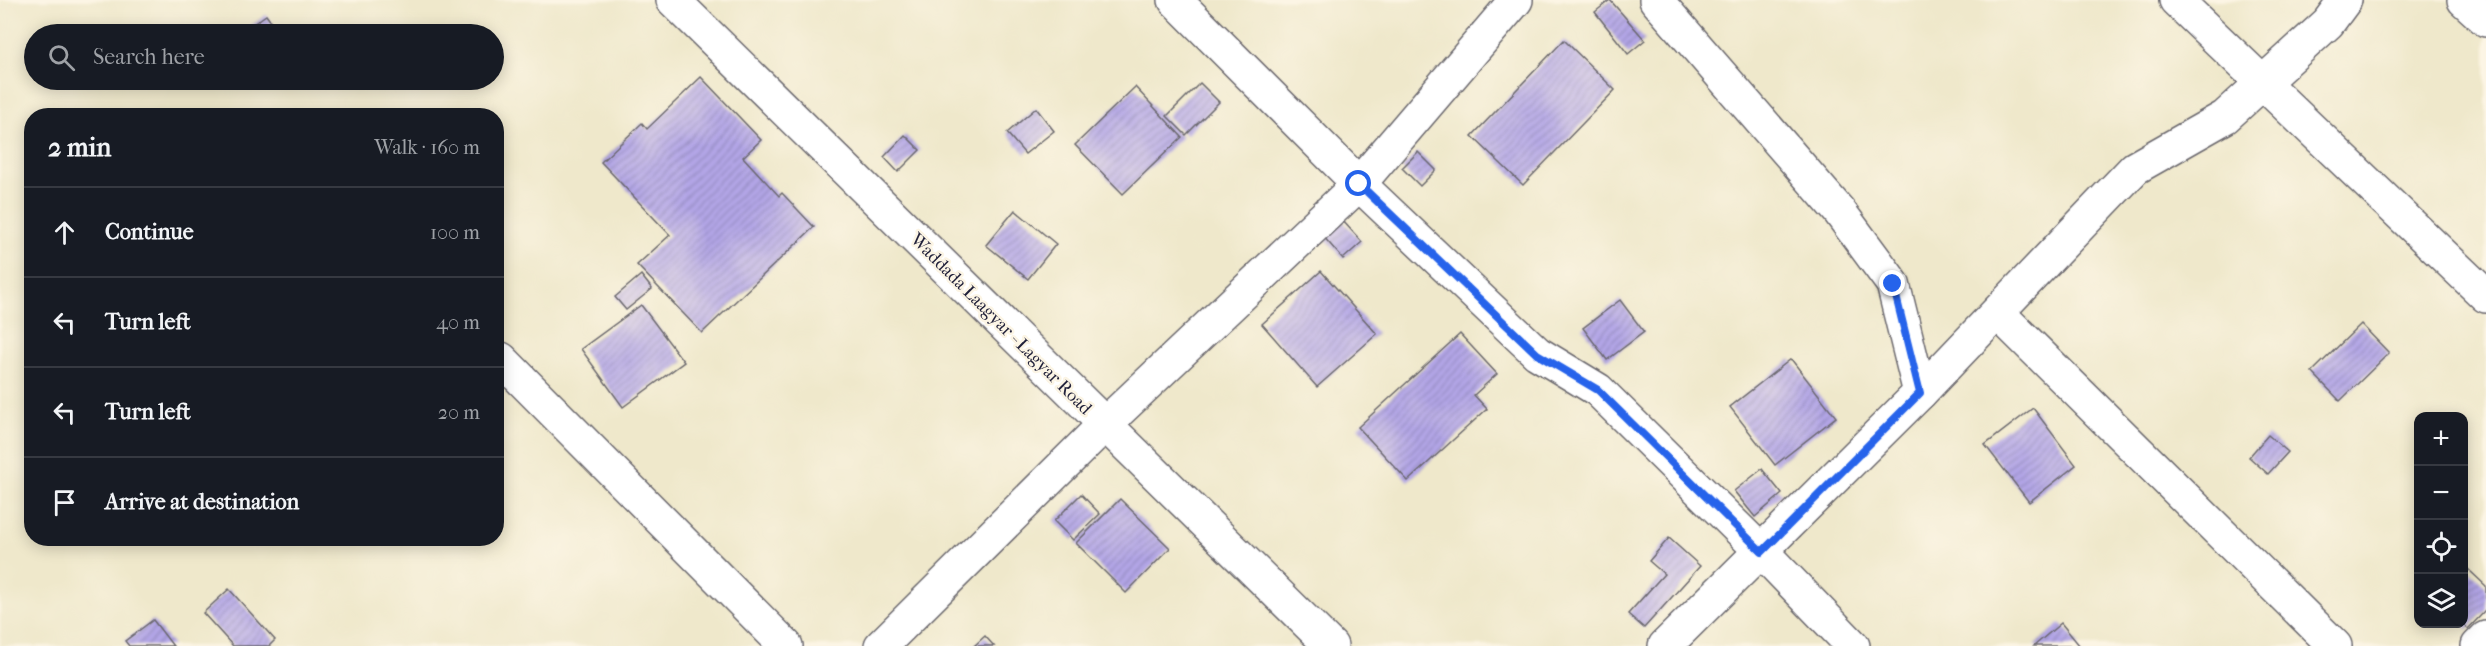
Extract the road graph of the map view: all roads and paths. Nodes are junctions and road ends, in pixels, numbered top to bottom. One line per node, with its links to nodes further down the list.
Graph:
1 (1175, 0): 10 (street)
2 (1516, 0): 10 (street)
3 (1656, 0): 14 (street)
4 (2176, 0): 9 (street)
5 (2345, 0): 9 (street)
6 (2464, 0): 8 (street)
7 (681, 3): 15 (street, Waddada Laagyar - Lagyar Road)
8 (2486, 20)
9 (2262, 83): 11 (street); 12 (street)
10 (1359, 184): 15 (street); 16 (street)
11 (2486, 296)
12 (1998, 313): 14 (street); 23 (street)
13 (504, 362): 18 (street)
14 (1920, 393): 16 (street)
15 (1104, 425): 19 (street); 20 (street, Waddada Laagyar - Lagyar Road)
16 (1762, 552): 21 (street); 22 (street)
17 (2486, 638): 24 (street)
18 (786, 646)
19 (881, 646)
20 (1331, 646)
21 (1665, 646)
22 (1853, 646)
23 (2335, 646)
24 (2478, 646)

